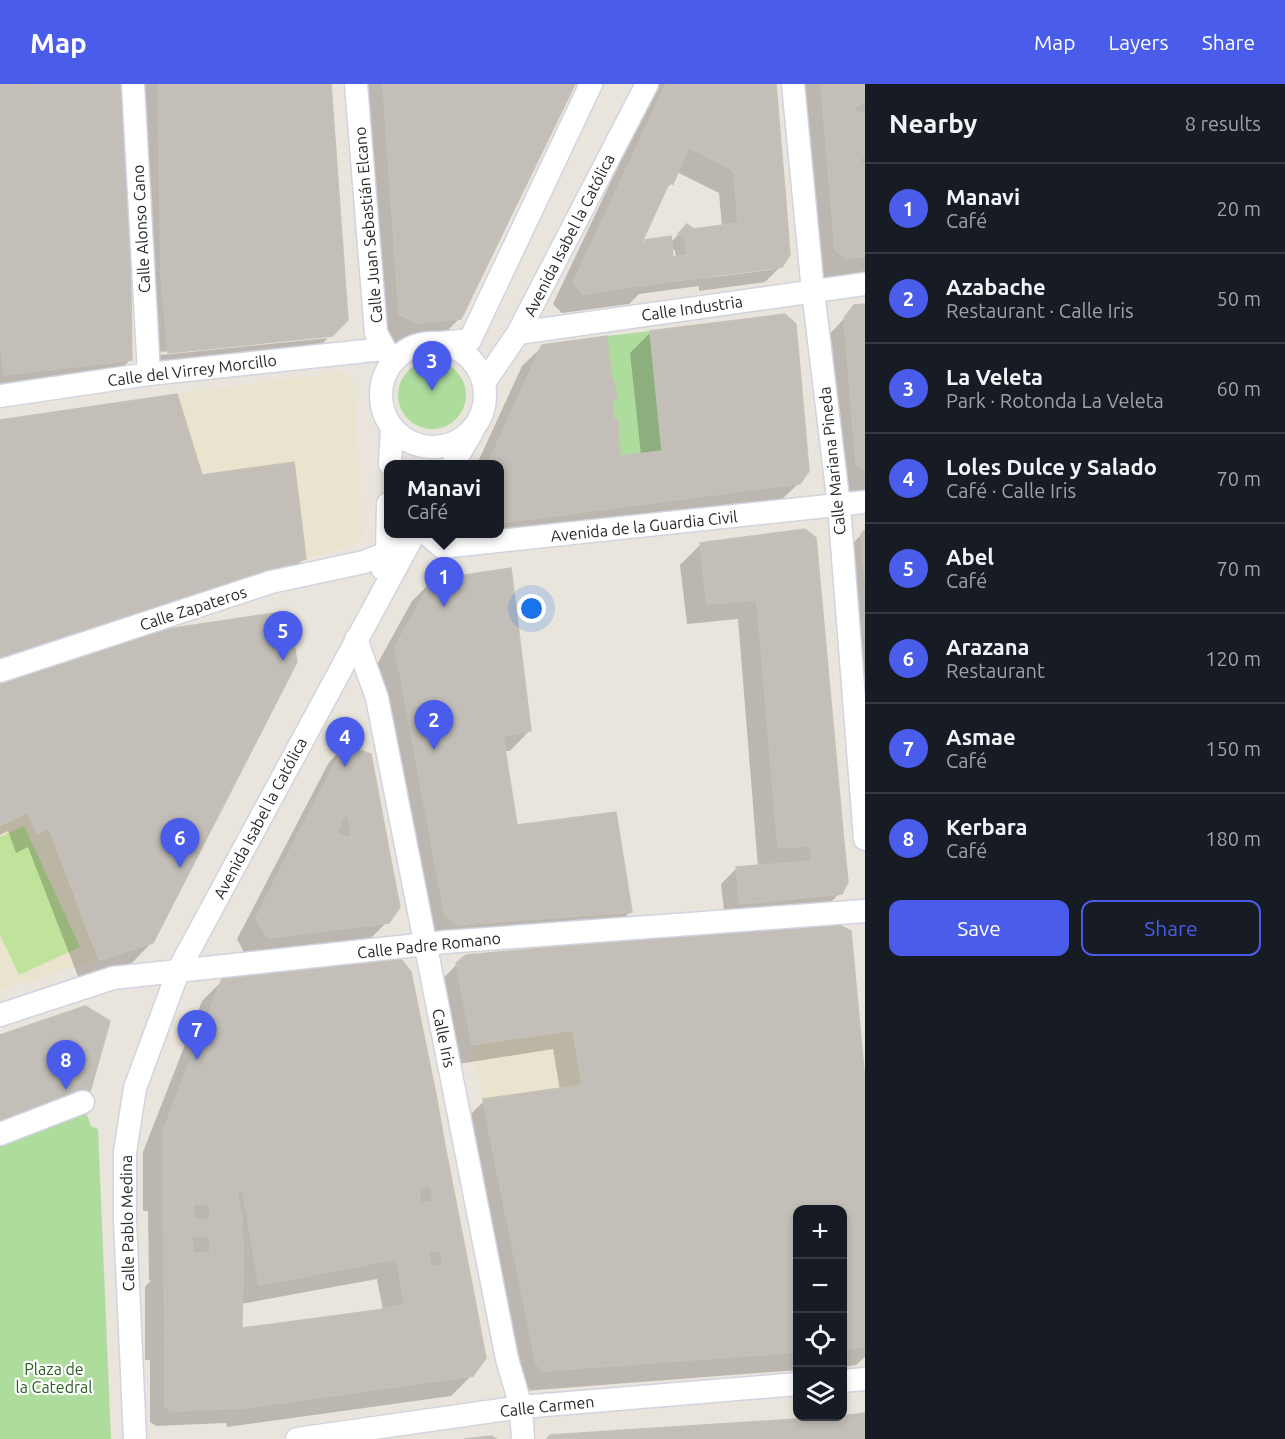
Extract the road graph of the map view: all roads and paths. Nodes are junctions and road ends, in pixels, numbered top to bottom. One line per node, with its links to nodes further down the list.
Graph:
1 (133, 84): 11 (street, Calle Alonso Cano)
2 (356, 84): 10 (street, Calle Juan Sebastián Elcano)
3 (591, 84): 9 (street)
4 (646, 84): 8 (street, Avenida Isabel la Católica)
5 (793, 84): 7 (street, Calle Mariana Pineda)
6 (865, 284): 7 (street, Calle Industria)
7 (813, 291): 8 (street, Calle Industria); 19 (street, Calle Mariana Pineda)
8 (518, 333): 12 (street, Avenida Isabel la Católica)
9 (441, 344): 10 (street); 12 (street)
10 (388, 355): 11 (street, Calle del Virrey Morcillo); 15 (street)
11 (149, 374): 13 (street, Calle del Virrey Morcillo)
12 (484, 383): 14 (street)
13 (0, 396)
14 (480, 417): 15 (street); 17 (street)
15 (392, 427): 16 (street)
16 (390, 460)
17 (456, 460)
18 (865, 502): 19 (street, Avenida de la Guardia Civil)
19 (838, 506): 22 (street, Avenida de la Guardia Civil); 26 (street, Calle Mariana Pineda)
20 (387, 538): 23 (street, Avenida Isabel la Católica)
21 (412, 538): 24 (street, Avenida Isabel la Católica)
22 (432, 538)
23 (387, 553): 24 (street, Avenida Isabel la Católica); 25 (street, Calle Zapateros)
24 (360, 633): 28 (street, Calle Iris); 29 (street, Avenida Isabel la Católica)
25 (0, 671)
26 (865, 839)
27 (865, 911): 28 (street, Calle Padre Romano)
28 (424, 945): 29 (street, Calle Padre Romano); 37 (street, Calle Iris)
29 (179, 969): 30 (street, Avenida Isabel la Católica); 31 (street, Calle Padre Romano)
30 (164, 1013): 38 (street, Calle Pablo Medina)
31 (0, 1015)
32 (83, 1102): 33 (street)
33 (0, 1134)
34 (865, 1379): 35 (street)
35 (847, 1381)
36 (793, 1384): 37 (street, Calle Carmen)
37 (521, 1407): 39 (street, Calle Carmen); 40 (street, Calle Iris)
38 (135, 1439)
39 (297, 1439)
40 (523, 1439)

